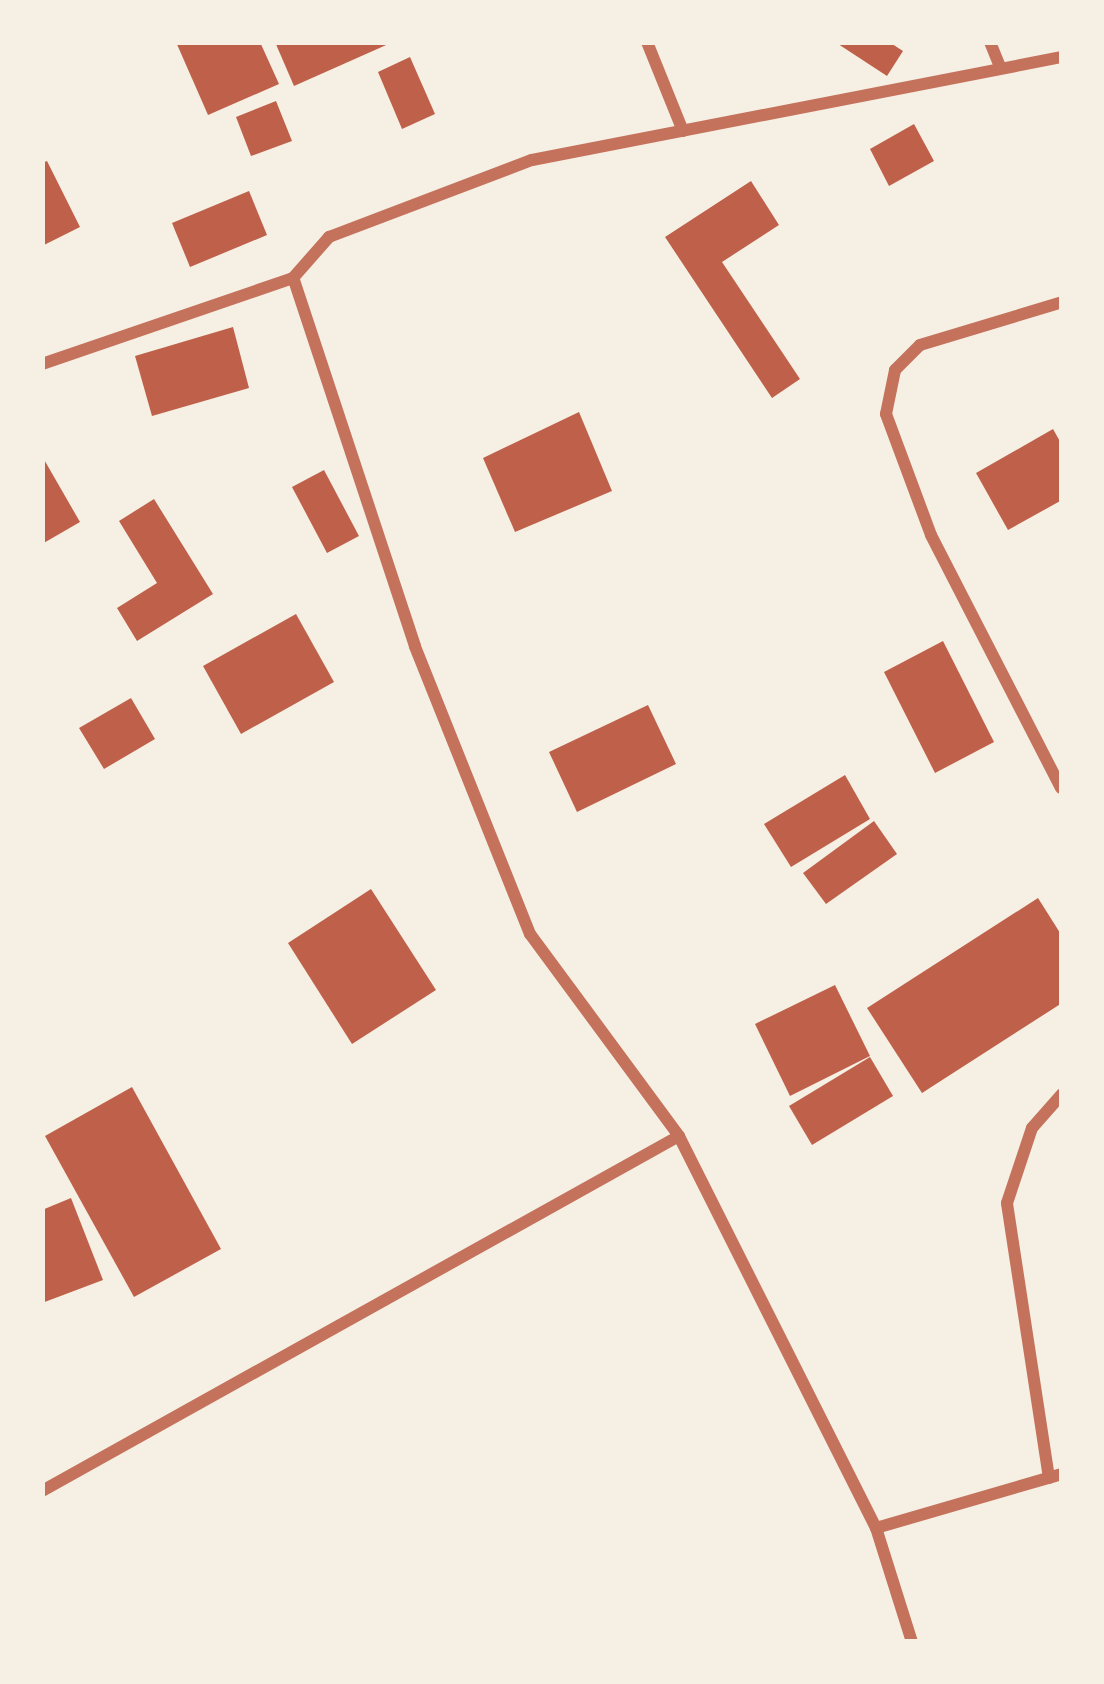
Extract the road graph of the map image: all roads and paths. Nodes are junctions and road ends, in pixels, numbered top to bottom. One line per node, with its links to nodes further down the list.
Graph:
1 (647, 42): 5 (street)
2 (990, 42): 4 (street)
3 (1062, 57): 4 (street)
4 (1000, 68): 5 (street)
5 (683, 131): 6 (street)
6 (292, 278): 8 (street); 12 (street)
7 (1062, 302): 9 (street)
8 (42, 364)
9 (1061, 788): 10 (street)
10 (1062, 798)
11 (1062, 1094): 13 (street)
12 (679, 1136): 14 (street); 15 (street)
13 (1056, 1476): 15 (street)
14 (42, 1491)
15 (876, 1528): 16 (street)
16 (912, 1642)

